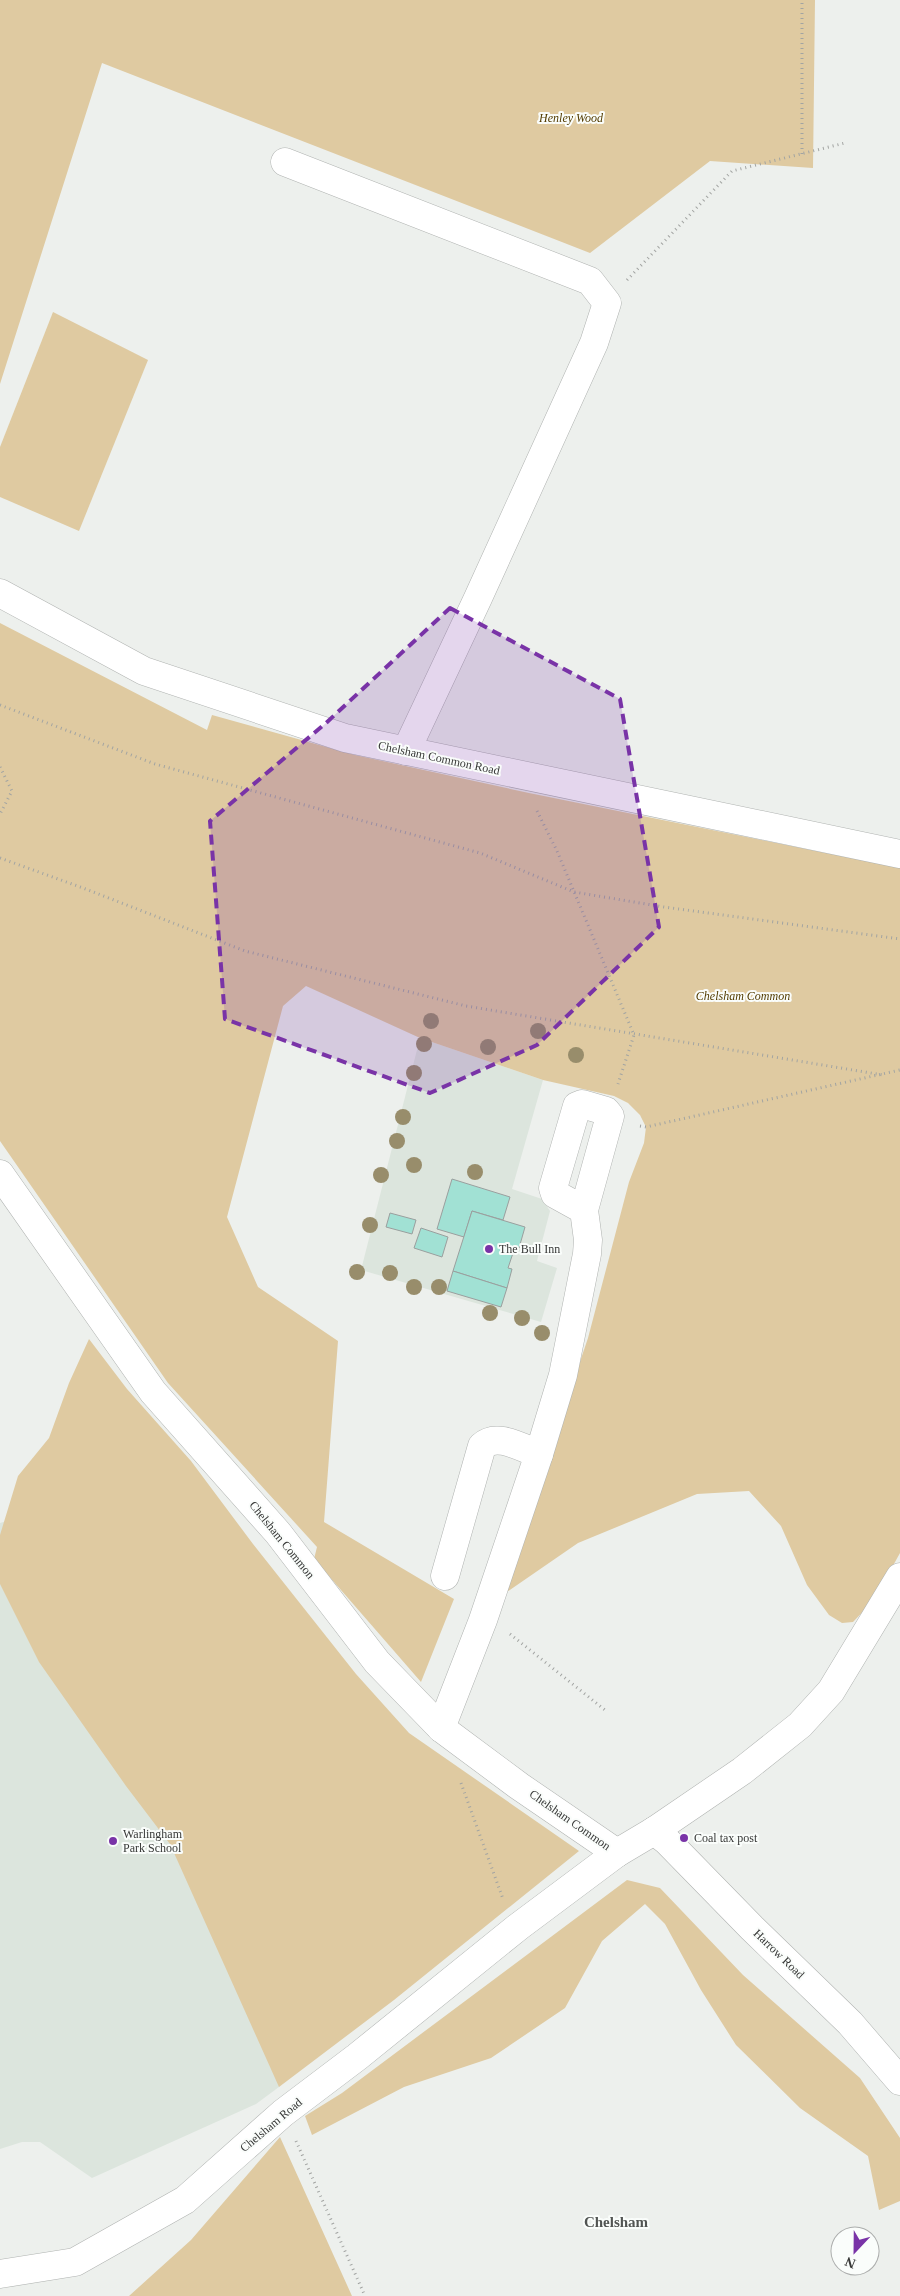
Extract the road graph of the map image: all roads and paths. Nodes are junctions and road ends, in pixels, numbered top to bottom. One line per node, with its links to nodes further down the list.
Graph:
1 (802, 0): 3 (path)
2 (845, 143): 3 (path)
3 (802, 154): 5 (path)
4 (285, 162): 5 (street)
5 (607, 303): 8 (street)
6 (0, 593): 8 (street, Chelsham Common Road)
7 (0, 706): 14 (path)
8 (406, 751): 10 (street, Chelsham Common Road)
9 (0, 767): 11 (path)
10 (520, 775): 12 (street, Chelsham Common Road); 14 (path)
11 (0, 814)
12 (900, 854)
13 (0, 858): 16 (path)
14 (574, 892): 15 (path); 16 (path)
15 (900, 939)
16 (634, 1035): 18 (path); 19 (path)
17 (900, 1070): 18 (path)
18 (883, 1075): 20 (path)
19 (617, 1088)
20 (610, 1116): 22 (street); 22 (street)
21 (0, 1174): 28 (street, Chelsham Common)
22 (584, 1210): 23 (street)
23 (539, 1454): 24 (street); 26 (street)
24 (445, 1576)
25 (900, 1577): 30 (street, Chelsham Common)
26 (483, 1620): 27 (path); 28 (street)
27 (605, 1710)
28 (441, 1728): 31 (street, Chelsham Common)
29 (460, 1781): 32 (path)
30 (654, 1831): 31 (street, Chelsham Common); 33 (street, Harrow Road)
31 (617, 1853): 32 (street, Chelsham Common)
32 (512, 1917): 35 (street, Chelsham Road)
33 (900, 2081)
34 (295, 2140): 36 (path)
35 (0, 2274)
36 (365, 2296)

